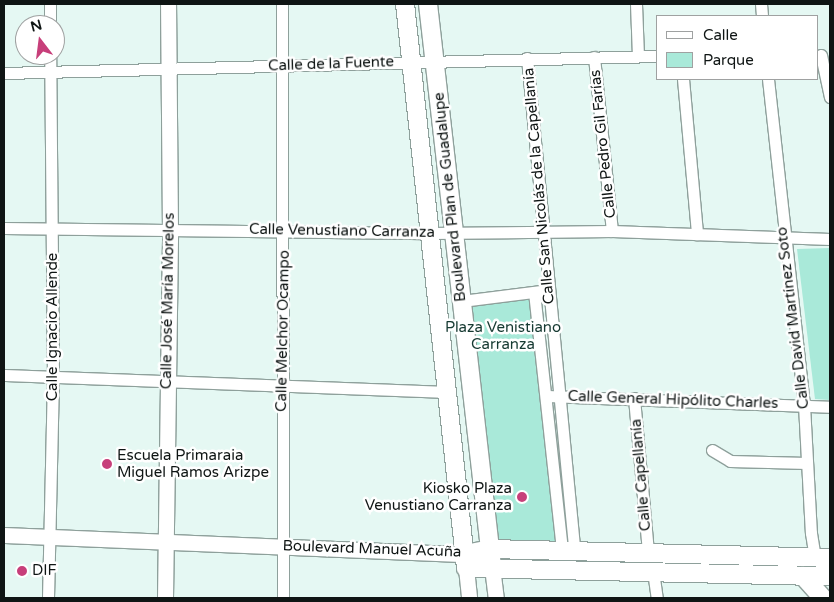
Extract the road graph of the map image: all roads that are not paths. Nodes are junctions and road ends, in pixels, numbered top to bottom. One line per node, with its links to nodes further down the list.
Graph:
1 (168, 4): 15 (street, Calle José María Morelos)
2 (282, 4): 14 (street, Calle Melchor Ocampo)
3 (405, 4): 11 (main road, Boulevard Plan de Guadalupe)
4 (428, 4): 12 (main road, Boulevard Plan de Guadalupe)
5 (636, 4): 6 (street)
6 (638, 55): 8 (street, Calle de la Fuente); 9 (street, Calle de la Fuente)
7 (823, 55): 20 (street)
8 (656, 56)
9 (594, 57): 10 (street, Calle de la Fuente); 25 (street, Calle Pedro Gil Farías)
10 (527, 58): 12 (street, Calle de la Fuente); 28 (street, Calle San Nicolás de la Capellanía)
11 (412, 61): 12 (street, Calle de la Fuente); 14 (street, Calle de la Fuente); 26 (main road, Boulevard Plan de Guadalupe)
12 (435, 61): 27 (main road, Boulevard Plan de Guadalupe)
13 (49, 65): 16 (street, Calle Ignacio Allende)
14 (284, 65): 15 (street, Calle de la Fuente); 24 (street, Calle Melchor Ocampo)
15 (170, 68): 16 (street, Calle de la Fuente); 23 (street, Calle José María Morelos)
16 (49, 72): 17 (street, Calle de la Fuente); 22 (street, Calle Ignacio Allende)
17 (4, 73)
18 (683, 80): 29 (street)
19 (768, 80): 31 (street, Calle David Martínez Soto)
20 (830, 97)
21 (4, 228): 22 (street, Calle Venustiano Carranza)
22 (52, 228): 23 (street, Calle Venustiano Carranza); 38 (street, Calle Ignacio Allende)
23 (170, 229): 24 (street, Calle Venustiano Carranza); 39 (street, Calle José María Morelos)
24 (284, 230): 26 (street, Calle Venustiano Carranza); 40 (street, Calle Melchor Ocampo)
25 (612, 231): 28 (street, Calle Venustiano Carranza); 29 (street, Calle Venustiano Carranza)
26 (430, 233): 27 (street, Calle Venustiano Carranza); 41 (main road, Boulevard Plan de Guadalupe)
27 (453, 233): 28 (street, Calle Venustiano Carranza); 34 (main road, Boulevard Plan de Guadalupe)
28 (544, 233): 32 (street, Calle San Nicolás de la Capellanía)
29 (697, 234): 31 (street, Calle Venustiano Carranza)
30 (830, 238): 31 (street, Calle Venustiano Carranza)
31 (784, 239): 45 (street, Calle David Martínez Soto)
32 (548, 291): 33 (street); 35 (street, Calle San Nicolás de la Capellanía)
33 (534, 292): 34 (street); 36 (street, Calle San Nicolás de la Capellanía)
34 (461, 301): 57 (main road, Boulevard Plan de Guadalupe)
35 (552, 328): 36 (street); 43 (street, Calle San Nicolás de la Capellanía)
36 (538, 329): 42 (street, Calle San Nicolás de la Capellanía)
37 (4, 375): 38 (street)
38 (54, 377): 39 (street); 54 (street, Calle Ignacio Allende)
39 (167, 382): 40 (street); 55 (street, Calle José María Morelos)
40 (281, 385): 41 (street); 56 (street, Calle Melchor Ocampo)
41 (449, 392): 61 (main road, Boulevard Plan de Guadalupe)
42 (546, 396): 43 (street, Calle General Hipólito Charles); 47 (street, Calle San Nicolás de la Capellanía)
43 (559, 396): 44 (street, Calle General Hipólito Charles); 48 (street, Calle San Nicolás de la Capellanía)
44 (634, 398): 45 (street, Calle General Hipólito Charles); 59 (street, Calle Capellanía)
45 (804, 405): 46 (street, Calle General Hipólito Charles); 50 (street, Calle David Martínez Soto)
46 (830, 407)
47 (550, 438): 48 (street); 51 (street, Calle San Nicolás de la Capellanía)
48 (563, 438): 52 (street, Calle San Nicolás de la Capellanía)
49 (712, 450): 50 (street)
50 (807, 462): 60 (street, Calle David Martínez Soto)
51 (556, 501): 52 (street); 58 (street, Calle San Nicolás de la Capellanía)
52 (569, 501): 58 (street, Calle San Nicolás de la Capellanía)
53 (4, 535): 54 (street, Boulevard Manuel Acuña)
54 (49, 536): 55 (street, Boulevard Manuel Acuña); 66 (street, Calle Ignacio Allende)
55 (166, 540): 56 (street, Boulevard Manuel Acuña); 67 (street, Calle José María Morelos)
56 (282, 546): 61 (street, Boulevard Manuel Acuña); 68 (street, Calle Melchor Ocampo)
57 (491, 549): 58 (main road, Boulevard Manuel Acuña); 61 (main road, Boulevard Manuel Acuña); 62 (main road, Boulevard Plan de Guadalupe)
58 (568, 551): 59 (main road, Boulevard Manuel Acuña)
59 (648, 552): 60 (main road, Boulevard Manuel Acuña)
60 (823, 558)
61 (466, 561): 62 (main road, Boulevard Manuel Acuña); 69 (street, Boulevard Plan de Guadalupe)
62 (492, 567): 63 (main road, Boulevard Manuel Acuña); 70 (street, Boulevard Plan de Guadalupe)
63 (653, 571): 64 (main road, Boulevard Manuel Acuña); 71 (street)
64 (803, 576): 65 (main road, Boulevard Manuel Acuña); 72 (main road)
65 (830, 576)
66 (48, 598)
67 (165, 598)
68 (283, 598)
69 (469, 598)
70 (496, 598)
71 (656, 598)
72 (822, 598)

